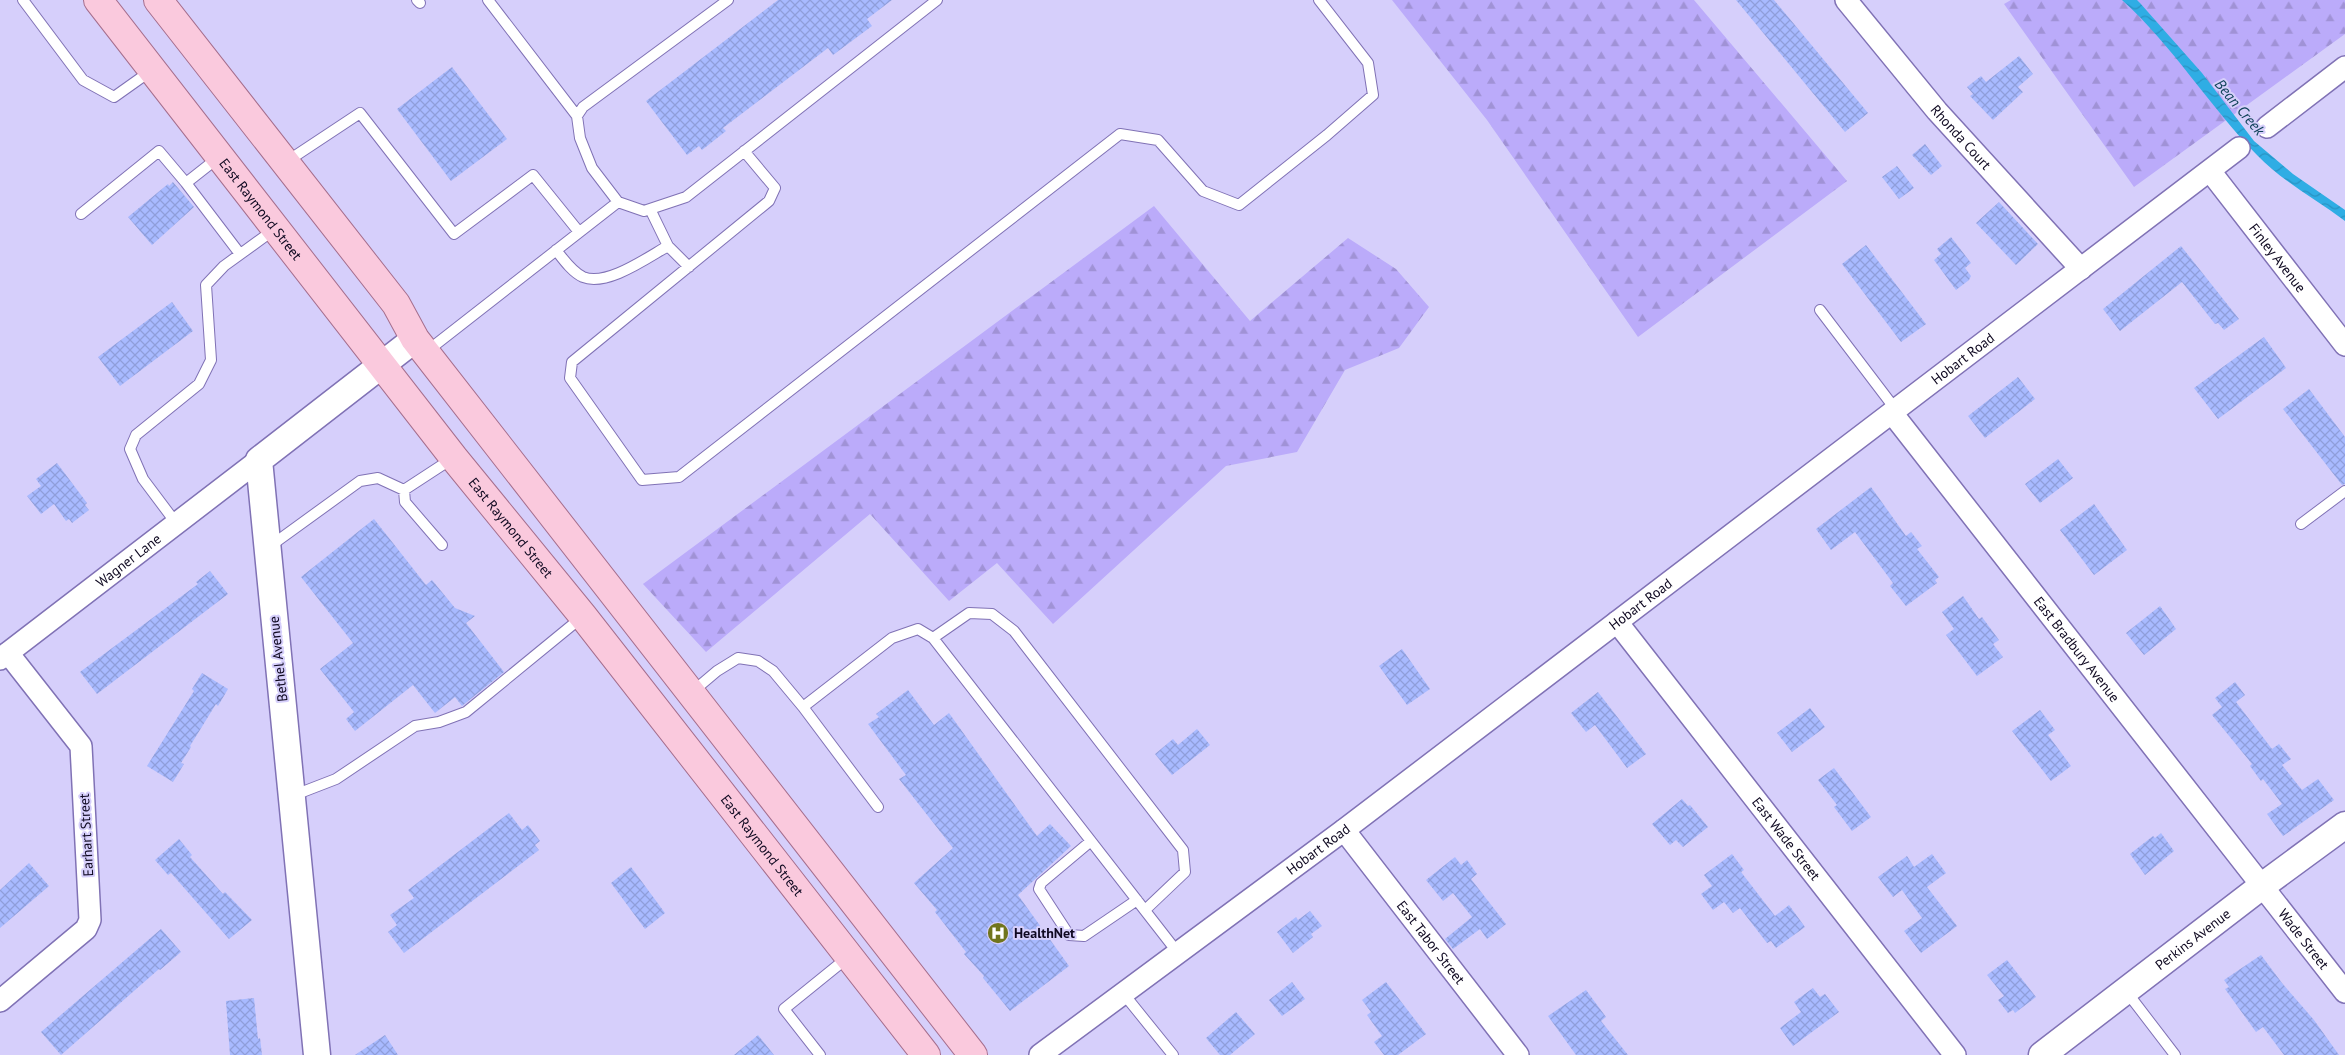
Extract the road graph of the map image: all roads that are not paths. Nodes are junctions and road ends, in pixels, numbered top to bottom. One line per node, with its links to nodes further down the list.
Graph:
1 (23, 0): 10 (lane)
2 (98, 0): 10 (main road, East Raymond Street)
3 (158, 0): 16 (main road)
4 (488, 0): 11 (lane)
5 (728, 0): 11 (lane)
6 (937, 0): 14 (lane)
7 (1319, 0): 27 (lane)
8 (1846, 0): 28 (street, Rhonda Court)
9 (2345, 67): 12 (street)
10 (152, 70): 15 (main road, East Raymond Street)
11 (576, 116): 19 (lane)
12 (2267, 127)
13 (2239, 148): 17 (street, Hobart Road)
14 (744, 151): 20 (lane); 27 (lane)
15 (220, 157): 18 (lane); 22 (main road, East Raymond Street)
16 (285, 162): 23 (lane); 31 (main road)
17 (2210, 171): 28 (street, Hobart Road); 30 (street, Finley Avenue)
18 (186, 184): 21 (lane); 26 (lane)
19 (618, 202): 20 (lane); 23 (lane)
20 (650, 209): 24 (lane)
21 (81, 214)
22 (276, 229): 26 (lane); 32 (main road, East Raymond Street)
23 (579, 232): 25 (lane)
24 (668, 246): 25 (lane); 27 (lane)
25 (556, 250): 31 (lane)
26 (240, 254): 38 (lane)
27 (689, 268)
28 (2081, 269): 33 (street, Hobart Road)
29 (1820, 310): 33 (lane)
30 (2345, 345)
31 (420, 346): 32 (street); 46 (main road)
32 (382, 364): 34 (main road, East Raymond Street); 35 (street)
33 (1894, 412): 43 (street, Hobart Road); 53 (street, East Bradbury Avenue)
34 (454, 458): 36 (lane); 42 (main road, East Raymond Street)
35 (259, 460): 38 (street, Wagner Lane); 41 (street, Bethel Avenue)
36 (404, 490): 40 (lane); 41 (lane)
37 (2345, 491): 39 (lane)
38 (176, 523): 45 (street, Wagner Lane)
39 (2301, 524)
40 (442, 546)
41 (267, 548): 48 (street, Bethel Avenue)
42 (583, 616): 48 (lane); 57 (main road, East Raymond Street)
43 (1617, 622): 51 (street, Hobart Road); 69 (street, East Wade Street)
44 (933, 638): 47 (lane); 52 (lane); 55 (lane)
45 (4, 656): 61 (street, Earhart Street)
46 (691, 693): 47 (lane); 65 (main road)
47 (803, 707): 49 (lane)
48 (292, 796): 62 (street, Bethel Avenue)
49 (878, 807)
50 (2345, 824): 53 (street, Perkins Avenue)
51 (1344, 830): 56 (street, Hobart Road); 68 (street, East Tabor Street)
52 (1091, 841): 54 (lane); 54 (lane)
53 (2262, 886): 58 (street, Perkins Avenue); 59 (street, Wade Street)
54 (1137, 900): 55 (lane)
55 (1145, 910): 56 (lane)
56 (1178, 953): 60 (street, Hobart Road)
57 (849, 956): 63 (lane); 64 (main road, East Raymond Street)
58 (2126, 991): 70 (street, Perkins Avenue); 71 (lane)
59 (2345, 992)
60 (1124, 993): 66 (street, Hobart Road); 67 (lane)
61 (0, 1001)
62 (315, 1053)
63 (820, 1055)
64 (926, 1055)
65 (973, 1055)
66 (1040, 1055)
67 (1173, 1055)
68 (1518, 1055)
69 (1955, 1055)
70 (2042, 1055)
71 (2175, 1055)

